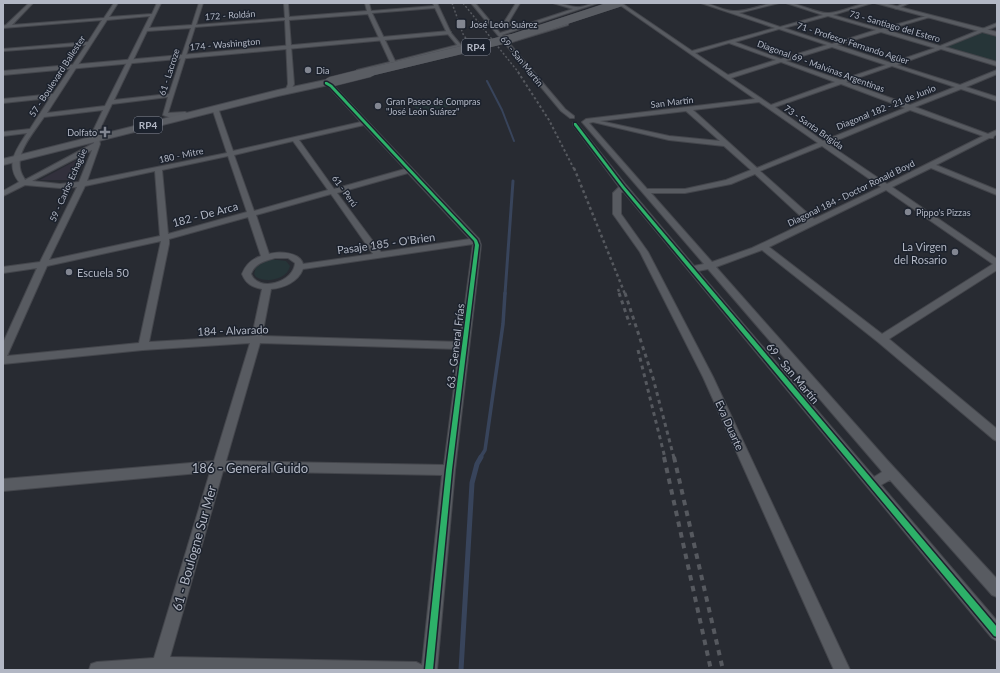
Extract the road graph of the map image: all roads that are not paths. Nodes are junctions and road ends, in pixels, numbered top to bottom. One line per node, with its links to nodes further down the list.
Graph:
1 (31, 3): 32 (street)
2 (116, 3): 28 (street, 57 - Boulevard Ballester)
3 (159, 3): 25 (street, 59 - Carlos Echagüe)
4 (201, 3): 33 (street, 61 - Lacroze)
5 (286, 3): 29 (street)
6 (367, 3): 23 (street)
7 (473, 3): 43 (street, 69 - San Martín)
8 (518, 3): 34 (street)
9 (555, 3): 22 (street)
10 (596, 3): 22 (street)
11 (609, 3): 67 (main road, RP4, bridge)
12 (628, 3): 19 (street)
13 (703, 3): 24 (street, 71 - Profesor Fernando Agüer)
14 (777, 3): 24 (street)
15 (788, 3): 26 (street, 73 - Santiago del Estero)
16 (870, 3): 26 (street)
17 (878, 3): 21 (street)
18 (908, 3): 21 (street)
19 (621, 4): 36 (street); 54 (street, 73 - Santa Brígida); 67 (main road, RP4, bridge)
20 (435, 5): 23 (street, 172 - Roldán); 42 (street)
21 (896, 8): 27 (street)
22 (577, 9): 30 (street)
23 (369, 12): 29 (street, 172 - Roldán); 45 (street)
24 (734, 13): 37 (street, 71 - Profesor Fernando Agüer)
25 (152, 15): 28 (street); 38 (street, 59 - Carlos Echagüe)
26 (828, 15): 37 (street); 39 (street, 73 - Santiago del Estero)
27 (928, 16): 39 (street); 40 (street)
28 (106, 18): 32 (street); 48 (street, 57 - Boulevard Ballester)
29 (286, 18): 33 (street, 172 - Roldán); 51 (street)
30 (539, 22): 34 (street); 36 (street)
31 (997, 24): 40 (street)
32 (9, 26): 35 (street); 41 (street)
33 (194, 26): 38 (street, 172 - Roldán); 55 (street, 61 - Lacroze)
34 (526, 26): 43 (street)
35 (3, 27)
36 (558, 27): 46 (street)
37 (781, 28): 47 (street); 49 (street, 71 - Profesor Fernando Agüer)
38 (146, 30): 57 (street, 59 - Carlos Echagüe)
39 (881, 30): 49 (street); 52 (street, 73 - Santiago del Estero)
40 (984, 31): 44 (street); 52 (street)
41 (3, 32)
42 (449, 33): 45 (street, 174 - Washington); 50 (street)
43 (501, 34): 46 (street, 69 - San Martín)
44 (997, 34)
45 (382, 39): 51 (street, 174 - Washington); 59 (street)
46 (507, 42): 83 (street, 69 - San Martín)
47 (730, 42): 54 (street); 58 (street, Diagonal 69 - Malvinas Argentinas)
48 (89, 43): 53 (street); 63 (street, 57 - Boulevard Ballester)
49 (832, 45): 58 (street); 60 (street, 71 - Profesor Fernando Agüer)
50 (460, 46): 56 (street); 62 (street)
51 (289, 47): 55 (street, 174 - Washington); 70 (street)
52 (939, 48): 60 (street); 61 (street, 73 - Santiago del Estero)
53 (3, 50)
54 (693, 52): 66 (street, 73 - Santa Brígida)
55 (184, 57): 57 (street, 174 - Washington); 72 (street, 61 - Lacroze)
56 (408, 59): 59 (street); 62 (street)
57 (131, 61): 63 (street, 174 - Washington); 76 (street, 59 - Carlos Echagüe)
58 (781, 61): 66 (street); 68 (street, Diagonal 69 - Malvinas Argentinas)
59 (393, 62): 67 (street)
60 (892, 64): 68 (street); 69 (street, 71 - Profesor Fernando Agüer)
61 (997, 64)
62 (415, 65): 67 (street)
63 (73, 67): 65 (street, 174 - Washington); 71 (street, 57 - Boulevard Ballester)
64 (997, 72): 69 (street, Diagonal 182 - 21 de Junio)
65 (3, 73)
66 (727, 77): 74 (street, 73 - Santa Brígida)
67 (326, 81): 70 (main road, RP4); 85 (street)
68 (841, 83): 77 (street); 79 (street, Diagonal 69 - Malvinas Argentinas)
69 (959, 86): 73 (street, 71 - Profesor Fernando Agüer); 79 (street, Diagonal 182 - 21 de Junio)
70 (284, 91): 78 (main road, RP4)
71 (55, 96): 75 (street); 82 (street, 57 - Boulevard Ballester)
72 (171, 96): 76 (street); 81 (street, 61 - Lacroze)
73 (997, 99)
74 (760, 100): 77 (street, 73 - Santa Brígida); 80 (street, San Martín)
75 (3, 101)
76 (109, 105): 82 (street); 92 (street, 59 - Carlos Echagüe)
77 (770, 107): 93 (street, 73 - Santa Brígida)
78 (215, 108): 81 (main road, RP4); 95 (street)
79 (908, 108): 89 (street, Diagonal 69 - Malvinas Argentinas); 93 (street, Diagonal 182 - 21 de Junio)
80 (688, 110): 84 (street, San Martín); 94 (street)
81 (199, 112): 92 (main road, RP4)
82 (43, 115): 86 (street, 57 - Boulevard Ballester)
83 (572, 117): 84 (street, 69 - San Martín); 84 (street, 69 - San Martín)
84 (584, 122): 94 (street); 102 (street, 69 - San Martín); 105 (street, 69 - San Martín)
85 (366, 123): 90 (street, 180 - Mitre); 100 (street)
86 (32, 131): 88 (street); 96 (street, 57 - Boulevard Ballester)
87 (997, 132): 89 (street, Diagonal 184 - Doctor Ronald Boyd)
88 (3, 134)
89 (988, 136): 91 (street, Diagonal 69 - Malvinas Argentinas); 98 (street, Diagonal 184 - Doctor Ronald Boyd)
90 (295, 139): 95 (street, 180 - Mitre); 108 (street, 61 - Perú)
91 (997, 140)
92 (97, 141): 96 (main road, RP4); 103 (street); 104 (street, 59 - Carlos Echagüe)
93 (822, 143): 101 (street, Diagonal 182 - 21 de Junio); 106 (street, 73 - Santa Brígida)
94 (726, 144): 101 (street)
95 (230, 154): 99 (street, 180 - Mitre); 111 (street)
96 (15, 159): 97 (main road, RP4); 103 (street)
97 (3, 162)
98 (930, 165): 106 (street, Diagonal 184 - Doctor Ronald Boyd); 109 (street)
99 (158, 169): 104 (street, 180 - Mitre); 113 (street)
100 (411, 170): 108 (street, 182 - De Arca); 114 (street)
101 (755, 170): 107 (street, Diagonal 182 - 21 de Junio); 112 (street)
102 (635, 181): 105 (street); 107 (street, 69 - San Martín)
103 (24, 183): 104 (street, 180 - Mitre); 110 (street)
104 (82, 184): 119 (street, 59 - Carlos Echagüe)
105 (622, 185): 123 (street, 69 - San Martín); 144 (street, Eva Duarte)
106 (887, 188): 112 (street, Diagonal 184 - Doctor Ronald Boyd); 118 (street, 73 - Santa Brígida)
107 (644, 191): 120 (street, 69 - San Martín)
108 (334, 192): 111 (street, 182 - De Arca); 116 (street, 61 - Perú)
109 (997, 193)
110 (3, 194)
111 (252, 215): 113 (street, 182 - De Arca); 117 (street)
112 (813, 223): 115 (street, Diagonal 184 - Doctor Ronald Boyd)
113 (166, 237): 119 (street, 182 - De Arca); 128 (street)
114 (476, 241): 116 (street, Pasaje 185 - O'Brien); 129 (street, 63 - General Frías)
115 (763, 247): 120 (street, Diagonal 184 - Doctor Ronald Boyd); 127 (street)
116 (378, 255): 122 (street, Pasaje 185 - O'Brien)
117 (266, 257): 122 (street); 125 (street)
118 (997, 263)
119 (43, 264): 124 (street, 182 - De Arca); 130 (street, 59 - Carlos Echagüe)
120 (711, 266): 123 (street, Diagonal 184 - Doctor Ronald Boyd); 135 (street, 69 - San Martín)
121 (997, 266): 127 (street)
122 (300, 267): 125 (street)
123 (693, 269): 136 (street, 69 - San Martín)
124 (3, 270)
125 (267, 287): 126 (street, 61 - Boulogne Sur Mer)
126 (256, 339): 128 (street, 184 - Alvarado); 129 (street, 184 - Alvarado); 133 (street, 61 - Boulogne Sur Mer)
127 (882, 339): 132 (street)
128 (143, 346): 131 (street, 184 - Alvarado)
129 (465, 346): 134 (street, 63 - General Frías)
130 (3, 354)
131 (3, 360)
132 (997, 436)
133 (218, 466): 134 (street, 186 - General Guido); 137 (street, 186 - General Guido); 140 (street, 61 - Boulogne Sur Mer)
134 (449, 470): 143 (street, 63 - General Frías)
135 (892, 473): 136 (street); 138 (street, 69 - San Martín)
136 (872, 484): 139 (street, 69 - San Martín)
137 (3, 486)
138 (997, 590)
139 (997, 633)
140 (159, 668): 141 (street); 142 (street)
141 (96, 670)
142 (416, 670)
143 (429, 670)
144 (842, 670)

